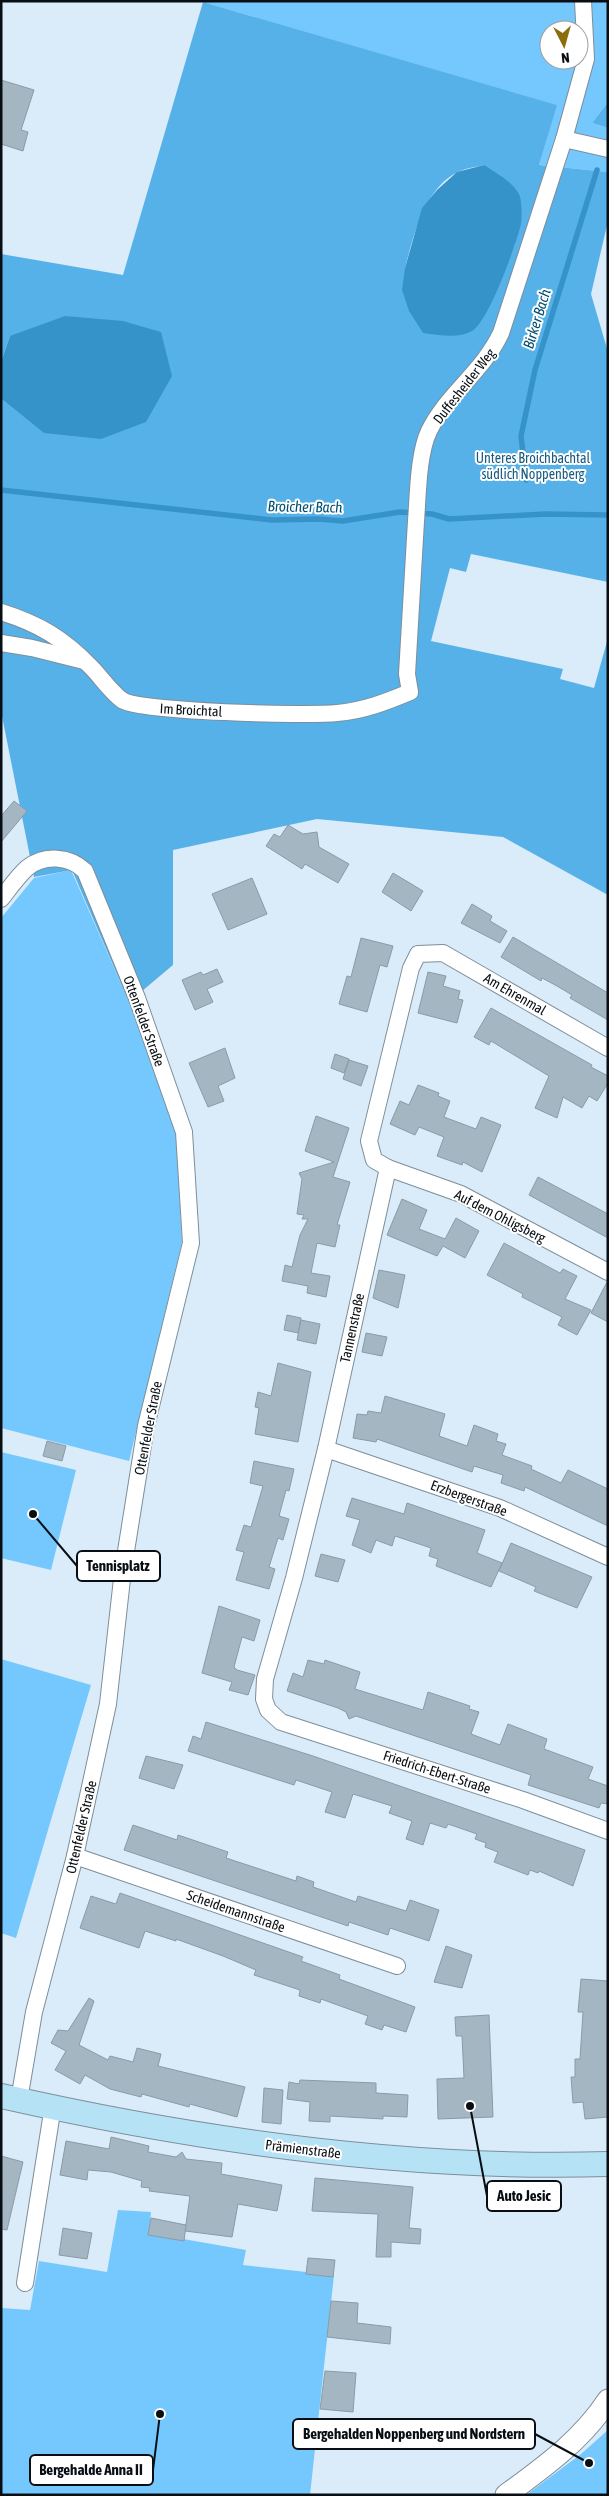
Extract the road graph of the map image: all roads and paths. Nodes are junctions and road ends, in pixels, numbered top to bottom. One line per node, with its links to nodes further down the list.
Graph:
1 (583, 1): 2 (street, Duffesheider Weg)
2 (564, 139): 3 (street); 7 (street, Duffesheider Weg)
3 (608, 149)
4 (1, 612): 6 (street, Im Broichtal)
5 (1, 643): 6 (street)
6 (86, 662): 7 (street, Im Broichtal)
7 (410, 692)
8 (1, 899): 16 (street, Ottenfelder Straße)
9 (608, 1048): 10 (street, Am Ehrenmal)
10 (388, 1168): 11 (street, Auf dem Ohligsberg); 12 (street, Tannenstraße)
11 (608, 1272)
12 (326, 1449): 13 (street, Erzbergerstraße); 14 (street, Tannenstraße)
13 (608, 1557)
14 (268, 1710): 15 (street, Friedrich-Ebert-Straße)
15 (608, 1831)
16 (75, 1856): 17 (street, Scheidemannstraße); 18 (street, Ottenfelder Straße)
17 (397, 1966)
18 (10, 2098): 19 (main road, Prämienstraße)
19 (53, 2106): 20 (main road, Prämienstraße); 21 (street)
20 (608, 2164)
21 (26, 2283)
22 (608, 2400): 23 (street)
23 (506, 2495)

